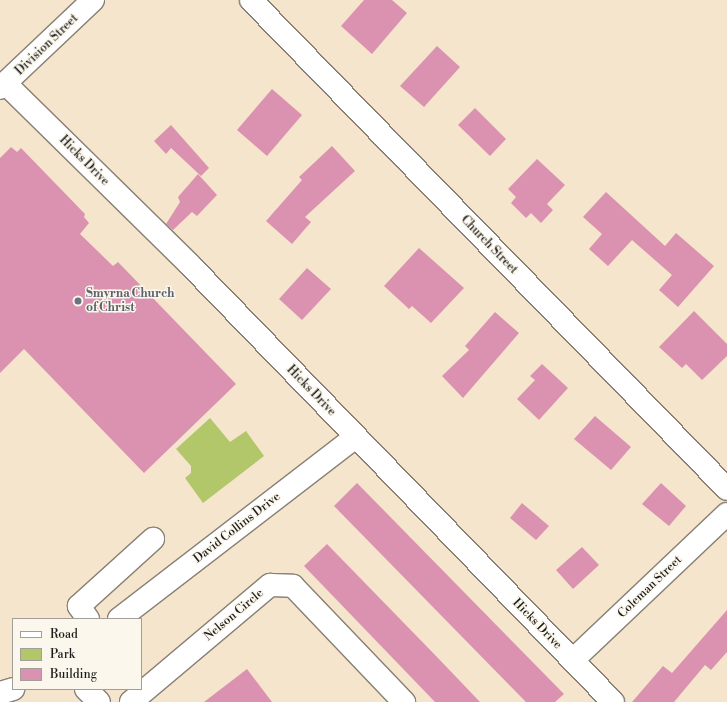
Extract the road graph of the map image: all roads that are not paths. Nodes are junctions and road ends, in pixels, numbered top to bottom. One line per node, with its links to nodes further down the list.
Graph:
1 (93, 0): 3 (street, Division Street)
2 (251, 0): 5 (street, Church Street)
3 (3, 86): 4 (street, Hicks Drive)
4 (355, 437): 9 (street, David Collins Drive); 10 (street, Hicks Drive)
5 (727, 489)
6 (727, 514): 10 (street, Coleman Street)
7 (153, 539): 8 (street)
8 (87, 618)
9 (120, 618)
10 (573, 660): 17 (street, Hicks Drive)
11 (12, 689): 13 (street)
12 (87, 690): 14 (street)
13 (0, 694)
14 (99, 702)
15 (131, 702): 16 (street, Nelson Circle)
16 (404, 702)
17 (613, 702)

